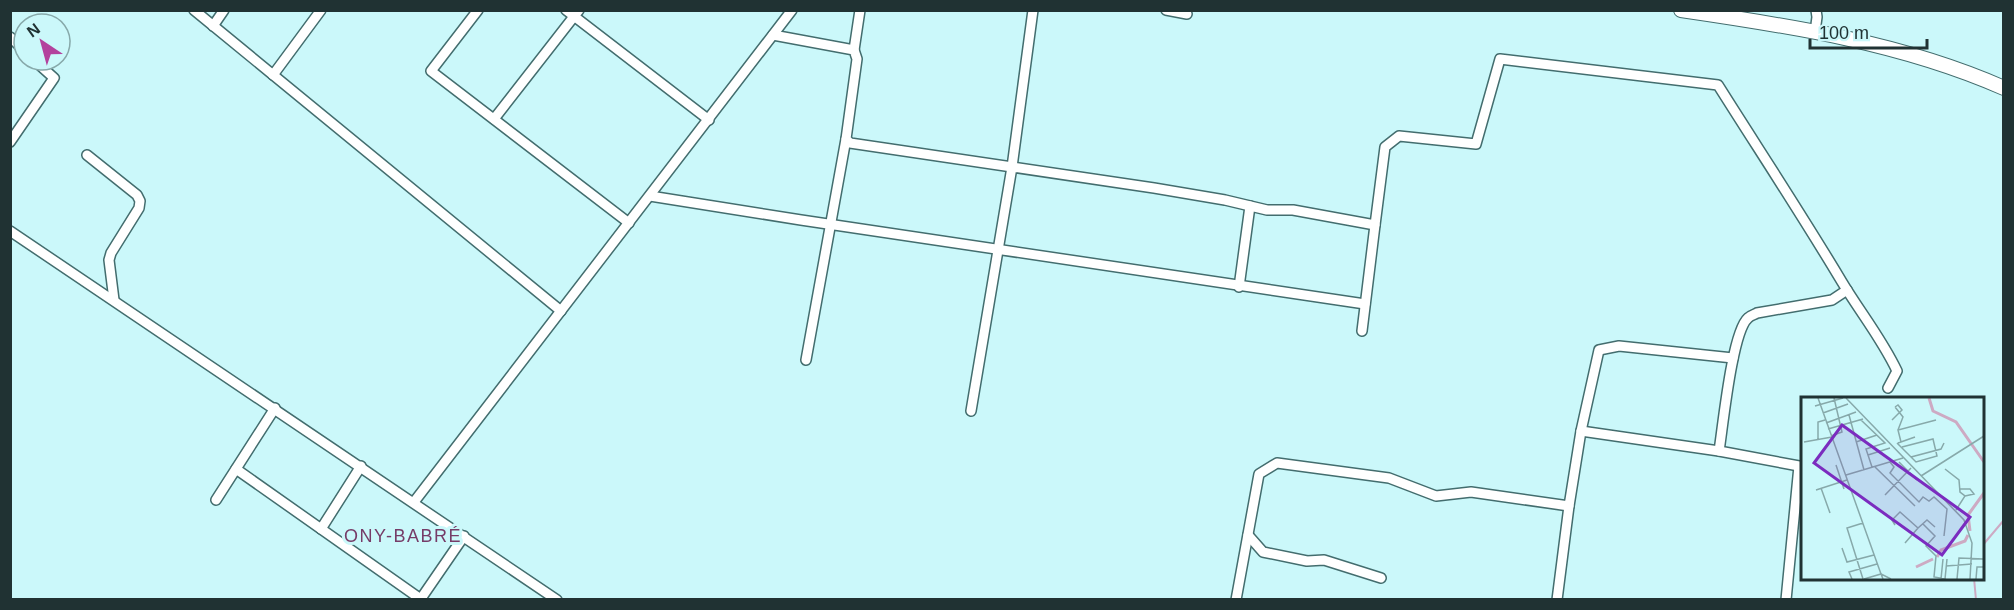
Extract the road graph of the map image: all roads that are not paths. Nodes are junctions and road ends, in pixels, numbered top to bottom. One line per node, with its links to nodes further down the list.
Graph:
1 (194, 10): 13 (street)
2 (224, 10): 13 (street)
3 (321, 10): 18 (street)
4 (478, 10): 20 (street)
5 (792, 10): 15 (street)
6 (861, 10): 16 (street)
7 (1033, 10): 25 (street)
8 (1166, 10): 12 (street)
9 (1816, 10): 14 (street)
10 (1690, 11): 14 (main road)
11 (573, 12): 20 (street); 21 (street)
12 (1187, 14)
13 (213, 26): 18 (street)
14 (1815, 32): 19 (main road)
15 (773, 35): 16 (street); 21 (street)
16 (854, 50): 22 (street)
17 (47, 72): 23 (street)
18 (273, 75): 37 (street)
19 (2004, 88)
20 (494, 119): 28 (street)
21 (709, 120): 26 (street)
22 (846, 139): 25 (street); 29 (street)
23 (10, 142)
24 (87, 155): 35 (street)
25 (1012, 167): 27 (street); 32 (street)
26 (650, 196): 28 (street); 29 (street)
27 (1250, 206): 30 (street); 33 (street)
28 (629, 223): 37 (street)
29 (830, 224): 32 (street); 40 (street)
30 (1375, 225): 34 (street); 36 (street)
31 (10, 231): 35 (street)
32 (998, 250): 33 (street); 43 (street)
33 (1239, 286): 36 (street)
34 (1847, 290): 39 (street); 41 (street)
35 (114, 300): 42 (street)
36 (1365, 304): 38 (street)
37 (561, 311): 50 (street)
38 (1362, 331)
39 (1732, 358): 44 (street); 45 (street)
40 (806, 360)
41 (1888, 388)
42 (275, 408): 46 (street); 48 (street)
43 (971, 411)
44 (1581, 431): 45 (street); 51 (street)
45 (1719, 451): 47 (street)
46 (361, 466): 50 (street); 52 (street)
47 (1801, 466): 60 (street)
48 (236, 469): 49 (street); 52 (street)
49 (216, 500)
50 (414, 501): 54 (street)
51 (1569, 506): 53 (street); 59 (street)
52 (321, 529): 56 (street)
53 (1248, 535): 55 (street); 58 (street)
54 (464, 536): 56 (street); 57 (street)
55 (1381, 578)
56 (420, 599)
57 (556, 600)
58 (1236, 600)
59 (1557, 600)
60 (1786, 600)

